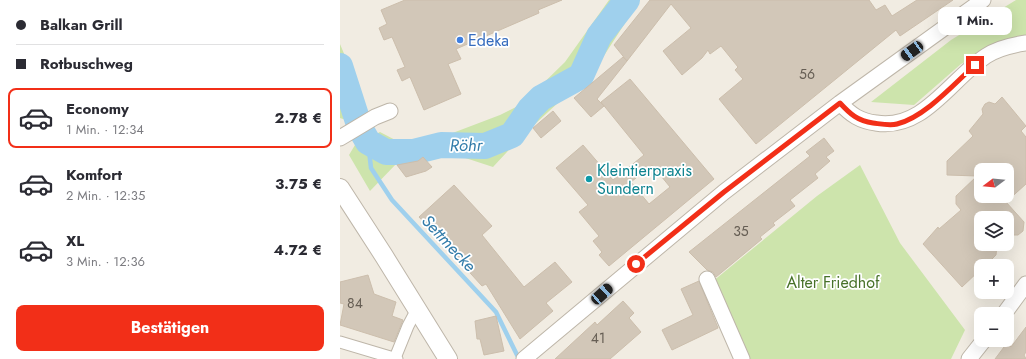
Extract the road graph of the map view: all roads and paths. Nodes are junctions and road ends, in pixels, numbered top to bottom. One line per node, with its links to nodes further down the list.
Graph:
1 (983, 0): 3 (street)
2 (1026, 43): 3 (street)
3 (840, 103): 13 (street)
4 (390, 111): 5 (street)
5 (342, 136)
6 (340, 188): 10 (street)
7 (707, 279): 16 (street)
8 (1026, 284): 9 (street)
9 (1009, 307)
10 (417, 310): 14 (street); 15 (street)
11 (340, 342): 14 (street)
12 (978, 347): 17 (street)
13 (527, 357)
14 (396, 358)
15 (448, 359)
16 (742, 359)
17 (969, 359)

